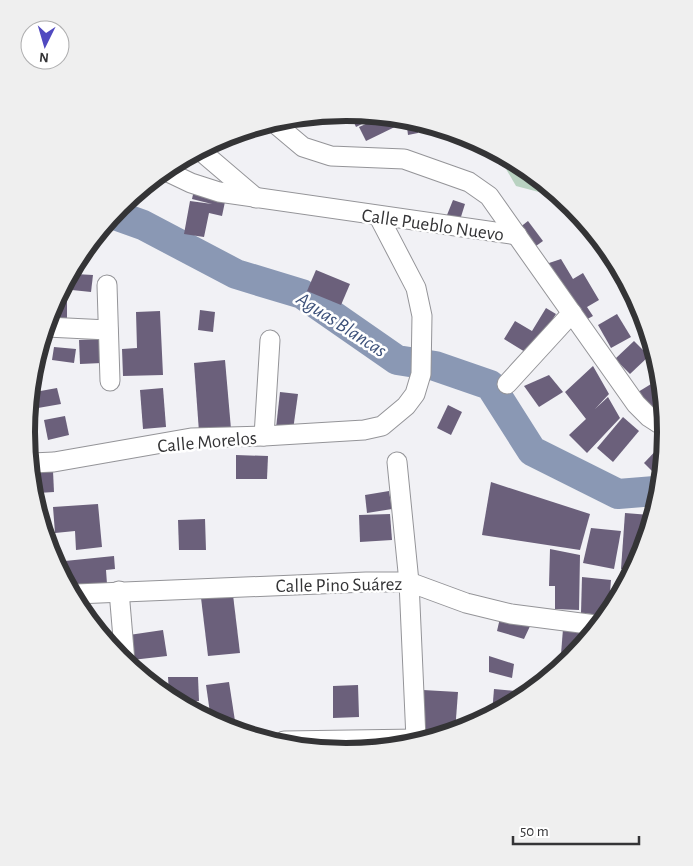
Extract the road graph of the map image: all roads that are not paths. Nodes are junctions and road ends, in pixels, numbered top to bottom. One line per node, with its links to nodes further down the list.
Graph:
1 (281, 128): 6 (street)
2 (206, 155): 4 (street)
3 (173, 174): 4 (street, Calle Pueblo Nuevo)
4 (257, 199): 5 (street, Calle Pueblo Nuevo)
5 (379, 217): 6 (street, Calle Pueblo Nuevo); 15 (street, Calle Morelos)
6 (517, 235): 8 (street, Calle Pueblo Nuevo)
7 (107, 285): 10 (street)
8 (572, 313): 13 (street); 14 (street, Calle Pueblo Nuevo)
9 (54, 327): 10 (street)
10 (108, 330): 12 (street)
11 (270, 340): 15 (street)
12 (110, 381)
13 (508, 384)
14 (657, 422)
15 (264, 436): 17 (street, Calle Morelos)
16 (397, 462): 18 (street)
17 (37, 463)
18 (409, 582): 19 (street, Calle Pino Suárez); 21 (street, Calle Pino Suárez); 23 (street)
19 (118, 591): 20 (street, Calle Pino Suárez); 22 (street)
20 (80, 594)
21 (592, 625)
22 (124, 651)
23 (416, 737)
24 (406, 739): 25 (street)
25 (298, 741)

